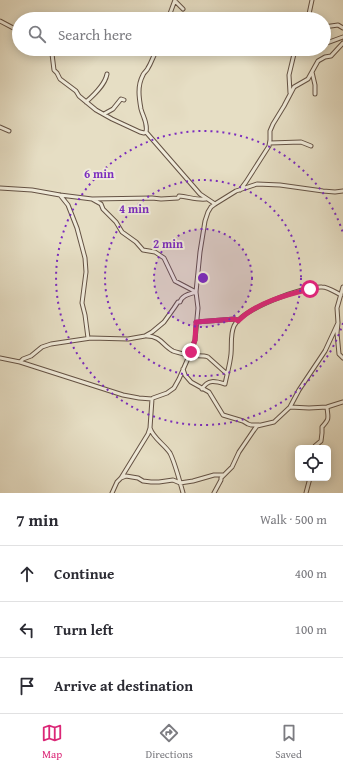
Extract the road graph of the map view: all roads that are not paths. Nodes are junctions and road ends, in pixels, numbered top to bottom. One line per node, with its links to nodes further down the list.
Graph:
1 (175, 0): 3 (street); 4 (street)
2 (312, 0): 5 (street)
3 (183, 9)
4 (171, 12)
5 (309, 12)
6 (0, 21): 8 (street)
7 (331, 26): 9 (street)
8 (12, 27)
9 (343, 28)
10 (343, 37): 11 (street)
11 (331, 41)
12 (343, 43): 16 (street)
13 (52, 56): 21 (street)
14 (153, 56): 25 (street)
15 (294, 56): 18 (street)
16 (312, 72): 18 (street); 19 (street)
17 (107, 74): 21 (street)
18 (290, 94): 26 (street)
19 (315, 94)
20 (124, 100): 22 (street)
21 (86, 102): 22 (street)
22 (104, 114): 25 (street)
23 (0, 127): 24 (street)
24 (9, 131)
25 (146, 132): 33 (street)
26 (270, 143): 27 (street); 29 (street)
27 (311, 146)
28 (0, 188): 31 (street)
29 (240, 190): 30 (street); 34 (street)
30 (343, 191)
31 (60, 195): 32 (street); 42 (street)
32 (92, 199): 33 (street); 36 (street)
33 (206, 199): 34 (street)
34 (215, 204): 36 (street)
35 (343, 287): 37 (street)
36 (196, 292): 39 (street); 41 (street)
37 (341, 295): 38 (street); 40 (street)
38 (238, 321): 39 (street); 48 (street)
39 (196, 322): 43 (street)
40 (338, 323): 45 (street); 52 (street)
41 (145, 336): 42 (street); 43 (street)
42 (88, 338): 46 (street)
43 (189, 356): 47 (street); 48 (street)
44 (0, 358): 46 (street)
45 (343, 358)
46 (20, 362): 50 (street)
47 (183, 369): 49 (street); 50 (street)
48 (226, 374): 49 (street)
49 (202, 389): 54 (street)
50 (152, 399): 55 (street)
51 (343, 402): 53 (street)
52 (290, 407): 53 (street); 54 (street)
53 (327, 407): 56 (street)
54 (261, 426): 57 (street)
55 (150, 428): 58 (street); 60 (street)
56 (316, 445)
57 (225, 474): 60 (street); 63 (street)
58 (121, 478): 60 (street); 61 (street)
59 (309, 481): 64 (street)
60 (180, 483): 62 (street)
61 (112, 493)
62 (183, 493)
63 (214, 493)
64 (306, 493)

